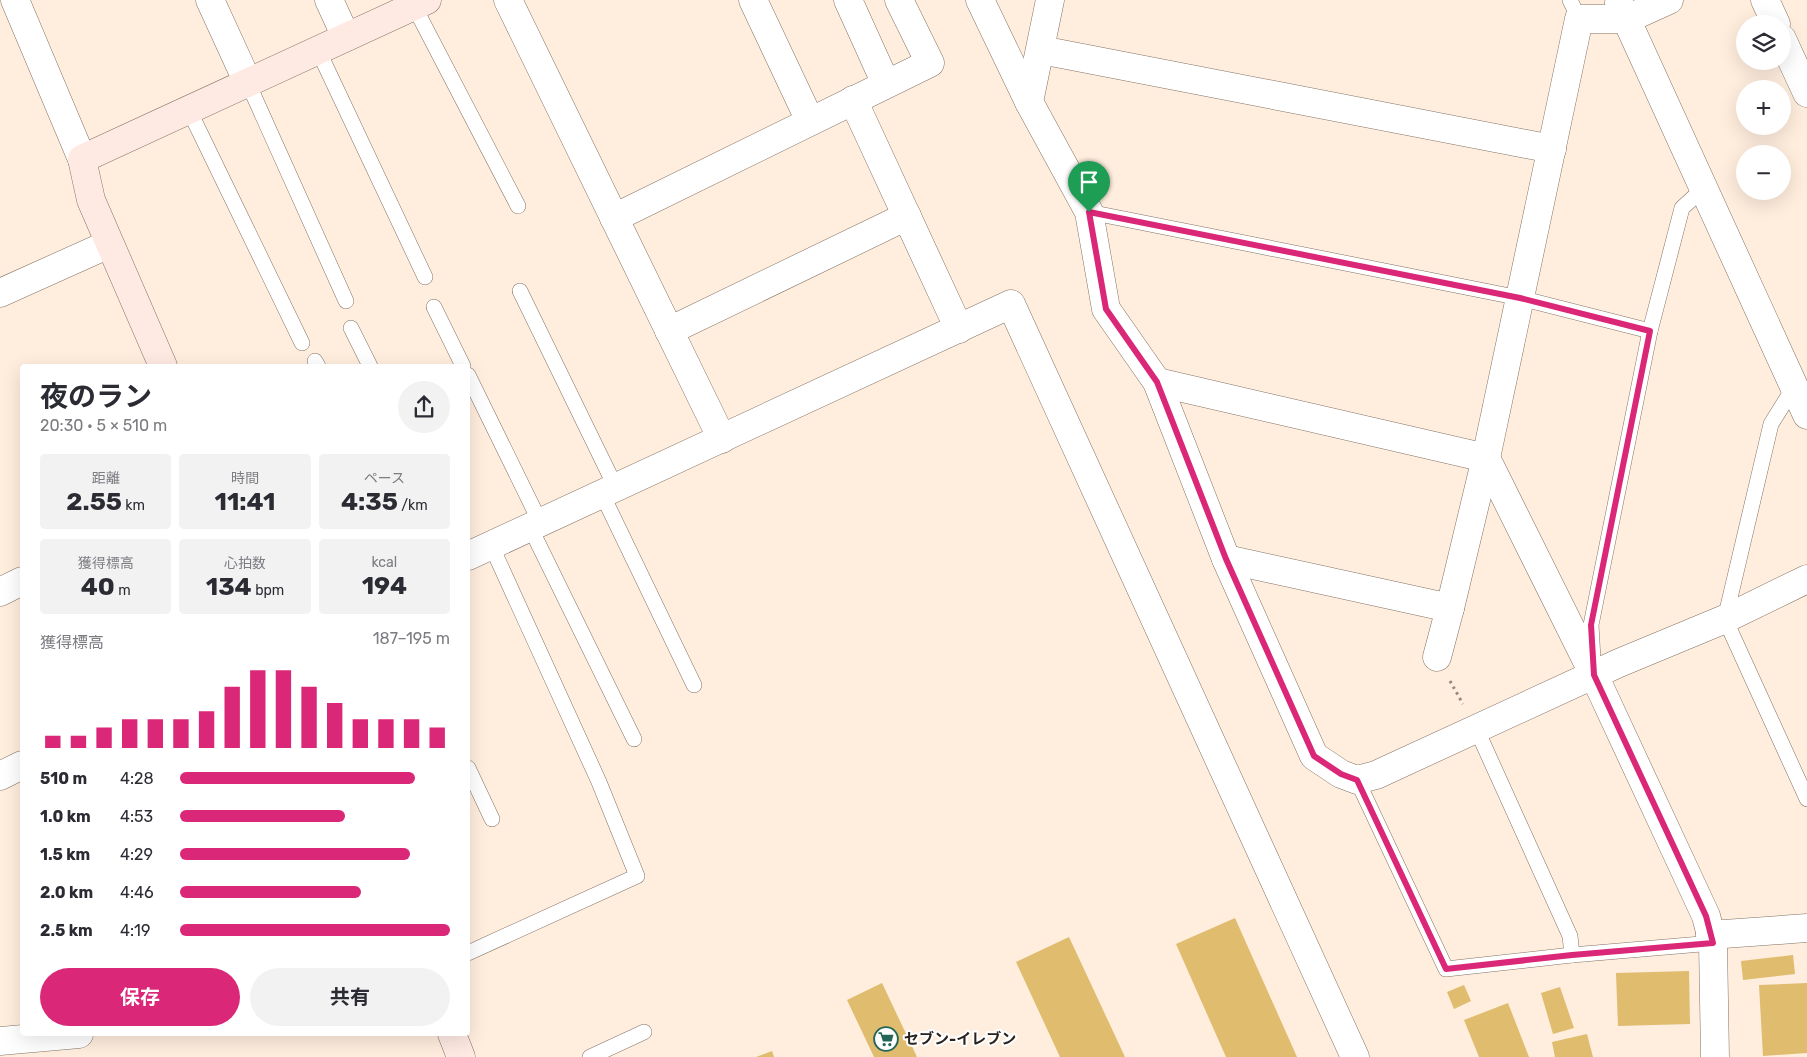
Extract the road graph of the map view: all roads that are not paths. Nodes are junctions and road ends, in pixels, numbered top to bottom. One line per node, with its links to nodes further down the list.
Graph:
1 (15, 0): 28 (street)
2 (210, 0): 20 (street)
3 (328, 0): 16 (street)
4 (508, 0): 33 (street)
5 (753, 0): 26 (street)
6 (848, 0): 21 (street)
7 (899, 0): 21 (street)
8 (980, 0): 24 (street)
9 (1050, 0): 18 (street)
10 (1670, 0): 14 (street)
11 (1765, 0): 15 (street)
12 (421, 3): 16 (street); 30 (lane)
13 (1574, 10): 14 (street); 27 (street)
14 (1623, 10): 29 (street)
15 (1772, 15)
16 (346, 37): 17 (street)
17 (318, 50): 20 (street); 35 (lane)
18 (1041, 50): 24 (street); 27 (street)
19 (1791, 58): 22 (street)
20 (248, 83): 25 (street); 39 (lane)
21 (886, 84): 23 (street)
22 (1807, 93)
23 (854, 100): 26 (street); 32 (street)
24 (1029, 102): 31 (street)
25 (189, 110): 28 (street); 45 (lane)
26 (810, 121): 33 (street)
27 (1552, 149): 38 (street)
28 (82, 159): 34 (street)
29 (1704, 188): 44 (lane); 51 (street)
30 (518, 206)
31 (1089, 212): 38 (lane); 50 (street)
32 (907, 216): 42 (street); 43 (street)
33 (614, 218): 43 (street)
34 (109, 244): 37 (street); 46 (street)
35 (425, 276)
36 (520, 291): 55 (lane)
37 (0, 293)
38 (1520, 298): 44 (lane); 54 (street)
39 (346, 301)
40 (434, 307): 48 (lane)
41 (351, 328): 47 (lane)
42 (959, 328): 53 (street); 85 (street)
43 (669, 331): 53 (street)
44 (1650, 331): 65 (lane)
45 (302, 343)
46 (162, 364)
47 (369, 364)
48 (462, 364)
49 (470, 379): 56 (lane)
50 (1157, 382): 54 (street); 58 (street)
51 (1794, 387): 52 (street); 63 (lane)
52 (1807, 416)
53 (722, 439): 55 (street)
54 (1486, 458): 62 (street); 65 (street)
55 (609, 491): 56 (street); 66 (lane)
56 (535, 525): 57 (street); 68 (lane)
57 (479, 550): 77 (lane)
58 (1226, 559): 62 (street); 72 (street)
59 (1807, 579): 63 (street)
60 (20, 582): 61 (street)
61 (0, 592)
62 (1450, 608): 64 (street)
63 (1725, 619): 65 (street); 73 (lane)
64 (1437, 657)
65 (1594, 675): 67 (street); 76 (street)
66 (694, 686)
67 (1476, 728): 72 (street); 78 (lane)
68 (634, 739)
69 (20, 767): 71 (street)
70 (470, 772): 74 (lane)
71 (0, 776)
72 (1357, 780): 78 (lane)
73 (1807, 799)
74 (492, 819)
75 (1807, 928): 76 (street)
76 (1712, 939): 78 (lane); 86 (street)
77 (470, 952)
78 (1572, 955)
79 (644, 1032): 84 (lane)
80 (56, 1036): 82 (street)
81 (453, 1036): 83 (street)
82 (0, 1041)
83 (461, 1057)
84 (590, 1057)
85 (1355, 1057)
86 (1715, 1057)

